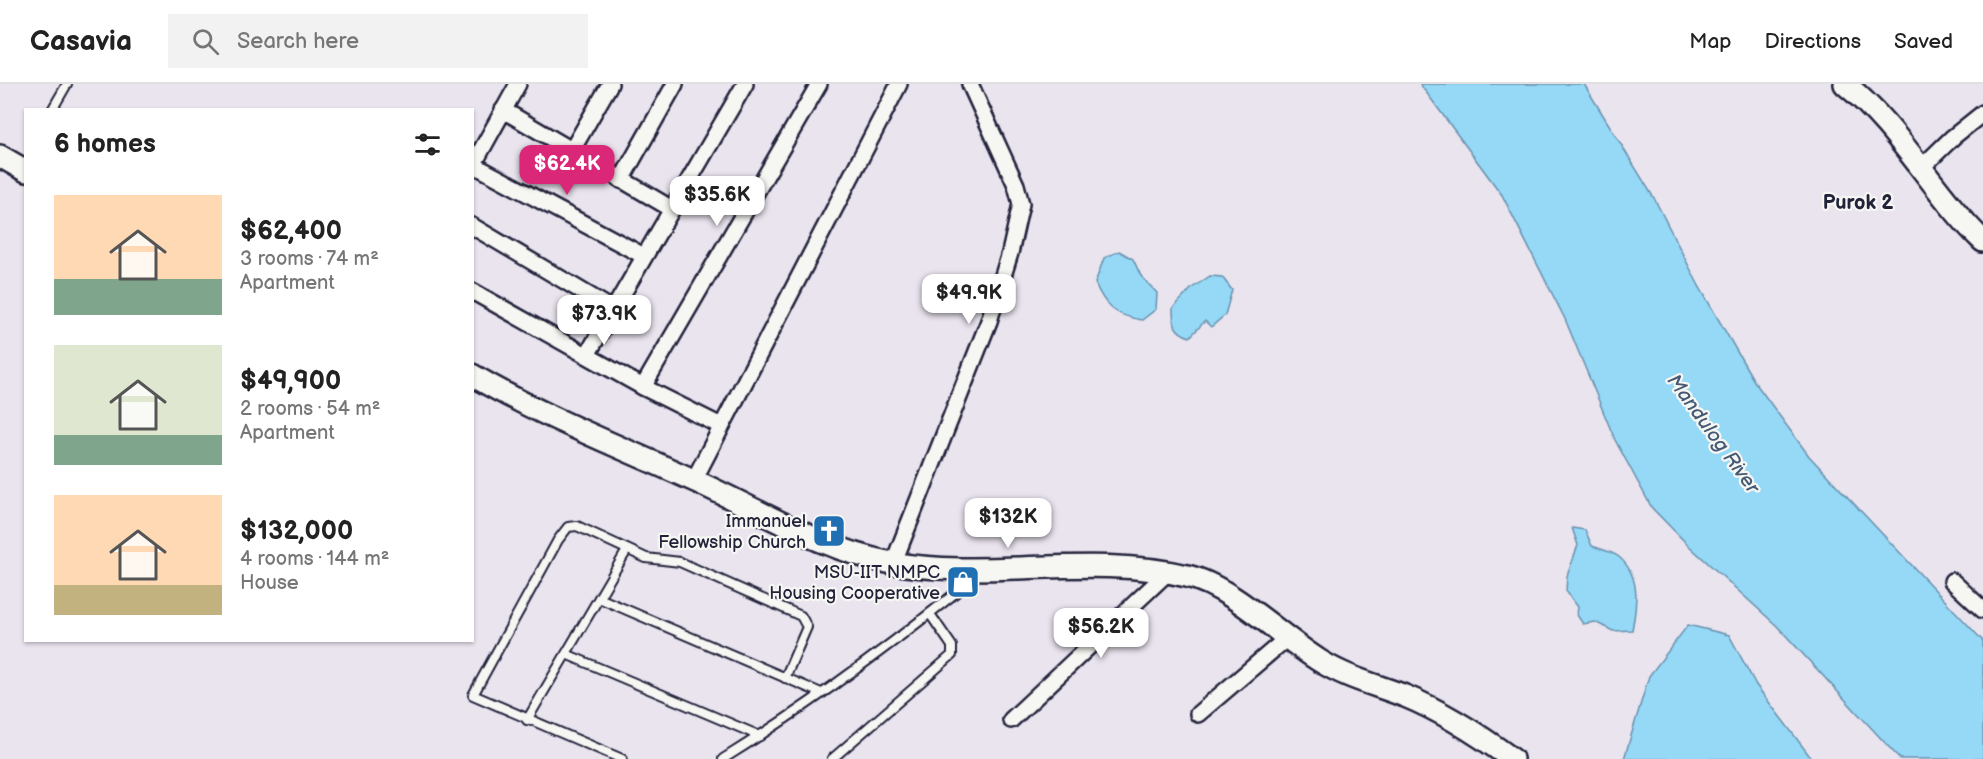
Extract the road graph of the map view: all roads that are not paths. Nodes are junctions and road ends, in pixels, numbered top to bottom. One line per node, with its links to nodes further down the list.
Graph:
1 (67, 84): 10 (lane)
2 (518, 84): 11 (street)
3 (610, 84): 13 (street)
4 (675, 84): 19 (street)
5 (745, 84): 20 (street)
6 (819, 84): 28 (street)
7 (899, 84): 29 (street)
8 (970, 84): 32 (street)
9 (1845, 84): 18 (street)
10 (53, 108)
11 (503, 110): 13 (street); 16 (street)
12 (1983, 113): 18 (street)
13 (572, 150): 19 (street)
14 (0, 156): 15 (street)
15 (23, 164)
16 (474, 164)
17 (474, 167): 23 (street)
18 (1920, 169): 22 (street)
19 (621, 180): 20 (street)
20 (672, 210): 23 (street)
21 (474, 227): 25 (street)
22 (1983, 241)
23 (644, 256): 25 (street)
24 (474, 292): 26 (street)
25 (612, 309): 26 (street)
26 (586, 355): 28 (street)
27 (474, 376): 30 (street)
28 (643, 387): 29 (street)
29 (721, 426): 30 (street)
30 (694, 480): 32 (street)
31 (627, 550): 36 (lane); 41 (lane); 44 (lane)
32 (892, 564): 33 (street)
33 (985, 569): 34 (street); 38 (lane)
34 (1167, 573): 39 (street); 45 (street)
35 (1952, 580): 37 (street)
36 (599, 598): 40 (lane); 41 (lane)
37 (1983, 610)
38 (930, 614): 42 (lane); 49 (lane)
39 (1287, 638): 43 (street); 50 (street)
40 (566, 654): 44 (lane); 46 (lane)
41 (785, 678): 42 (lane)
42 (821, 693): 46 (lane)
43 (1198, 714)
44 (527, 720): 47 (lane)
45 (1011, 720)
46 (760, 736): 48 (lane)
47 (622, 759)
48 (723, 759)
49 (832, 759)
50 (1512, 759)

